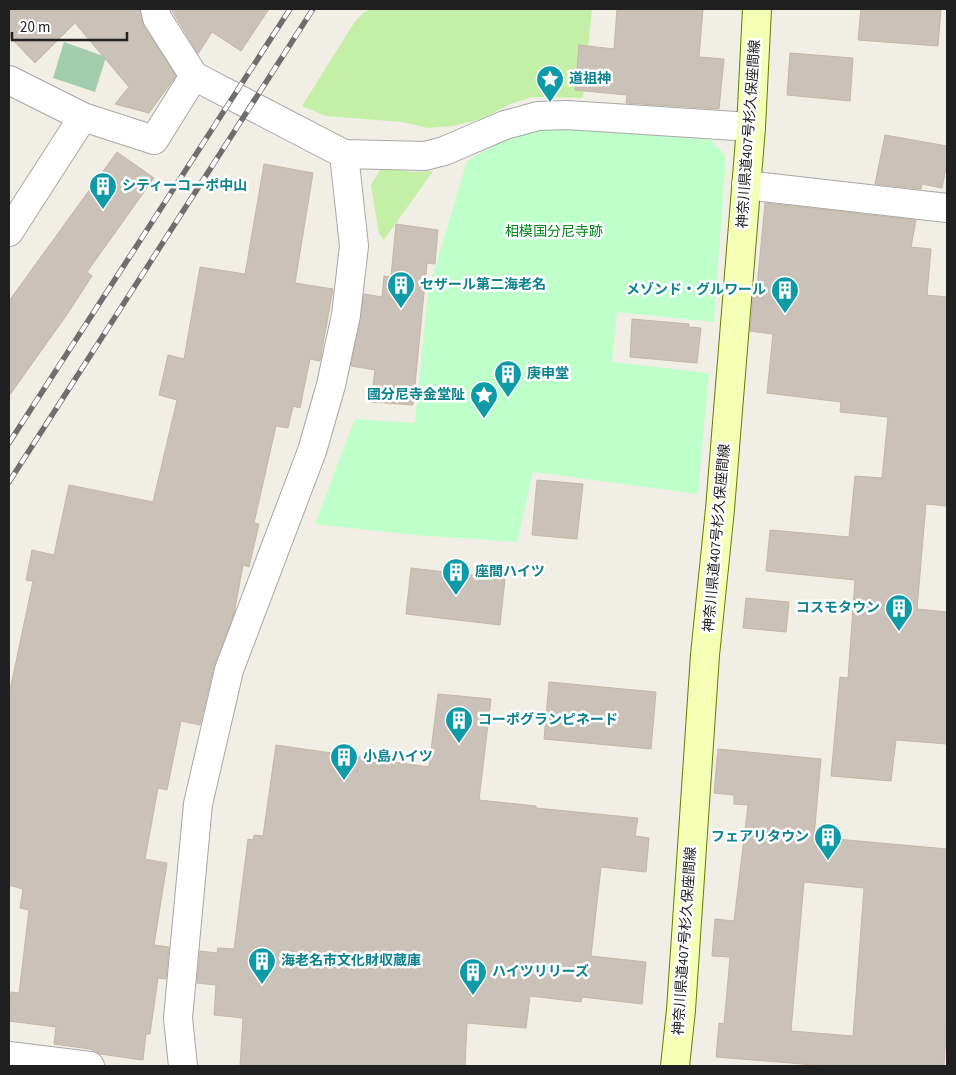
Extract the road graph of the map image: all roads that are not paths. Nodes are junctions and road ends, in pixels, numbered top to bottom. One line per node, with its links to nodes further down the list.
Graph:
1 (155, 9): 3 (street)
2 (756, 9): 6 (main road, 神奈川県道407号杉久保座間線)
3 (194, 76): 5 (street); 7 (street)
4 (9, 80): 5 (street)
5 (84, 117): 10 (street)
6 (751, 127): 7 (street); 8 (main road, 神奈川県道407号杉久保座間線)
7 (344, 154): 13 (street)
8 (746, 185): 9 (street); 14 (main road, 神奈川県道407号杉久保座間線)
9 (947, 208)
10 (9, 232)
11 (9, 1056): 12 (street)
12 (90, 1066)
13 (182, 1066)
14 (675, 1066)

